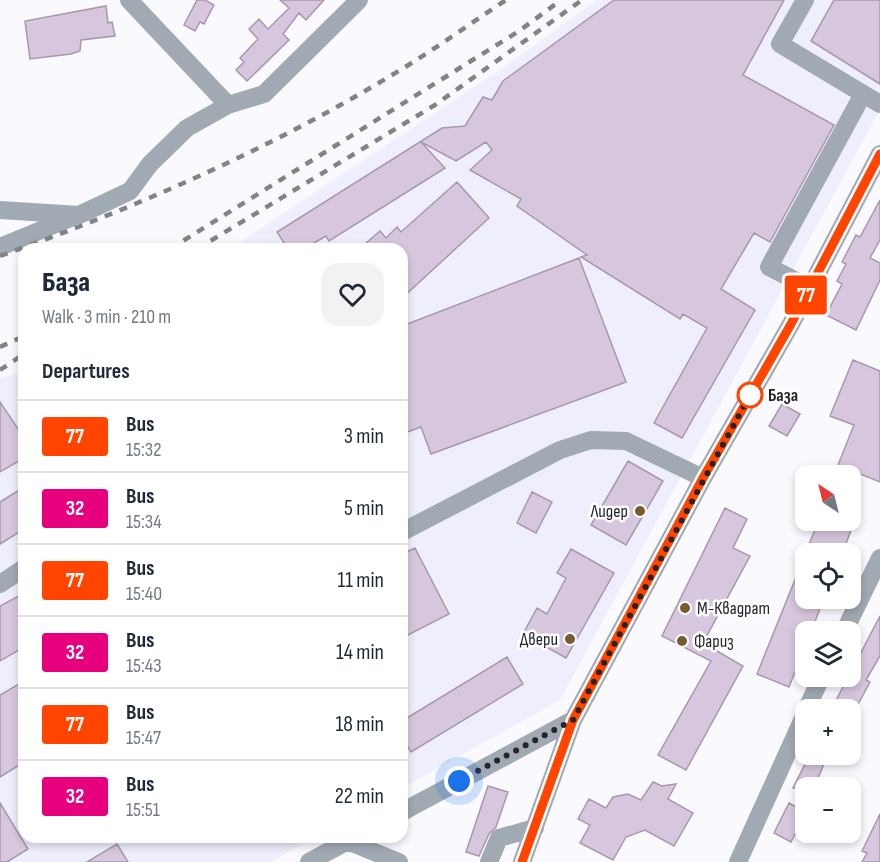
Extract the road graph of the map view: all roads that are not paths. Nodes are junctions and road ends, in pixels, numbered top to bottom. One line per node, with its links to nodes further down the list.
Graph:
1 (129, 0): 6 (street)
2 (358, 0): 6 (street)
3 (805, 0): 4 (street)
4 (863, 94): 5 (street); 11 (street)
5 (880, 104)
6 (228, 105): 9 (street)
7 (880, 154): 11 (street)
8 (0, 210): 9 (street)
9 (79, 215): 10 (street)
10 (0, 248)
11 (810, 288): 12 (street)
12 (703, 478): 13 (street); 18 (street)
13 (408, 529)
14 (880, 558): 17 (street)
15 (18, 572): 16 (street)
16 (0, 584)
17 (849, 621)
18 (573, 720): 20 (street); 21 (street)
19 (795, 735): 28 (street)
20 (408, 809)
21 (535, 828): 26 (street); 27 (street)
22 (344, 843): 24 (street)
23 (359, 843): 25 (street)
24 (309, 862)
25 (399, 862)
26 (489, 862)
27 (522, 862)
28 (738, 862)

